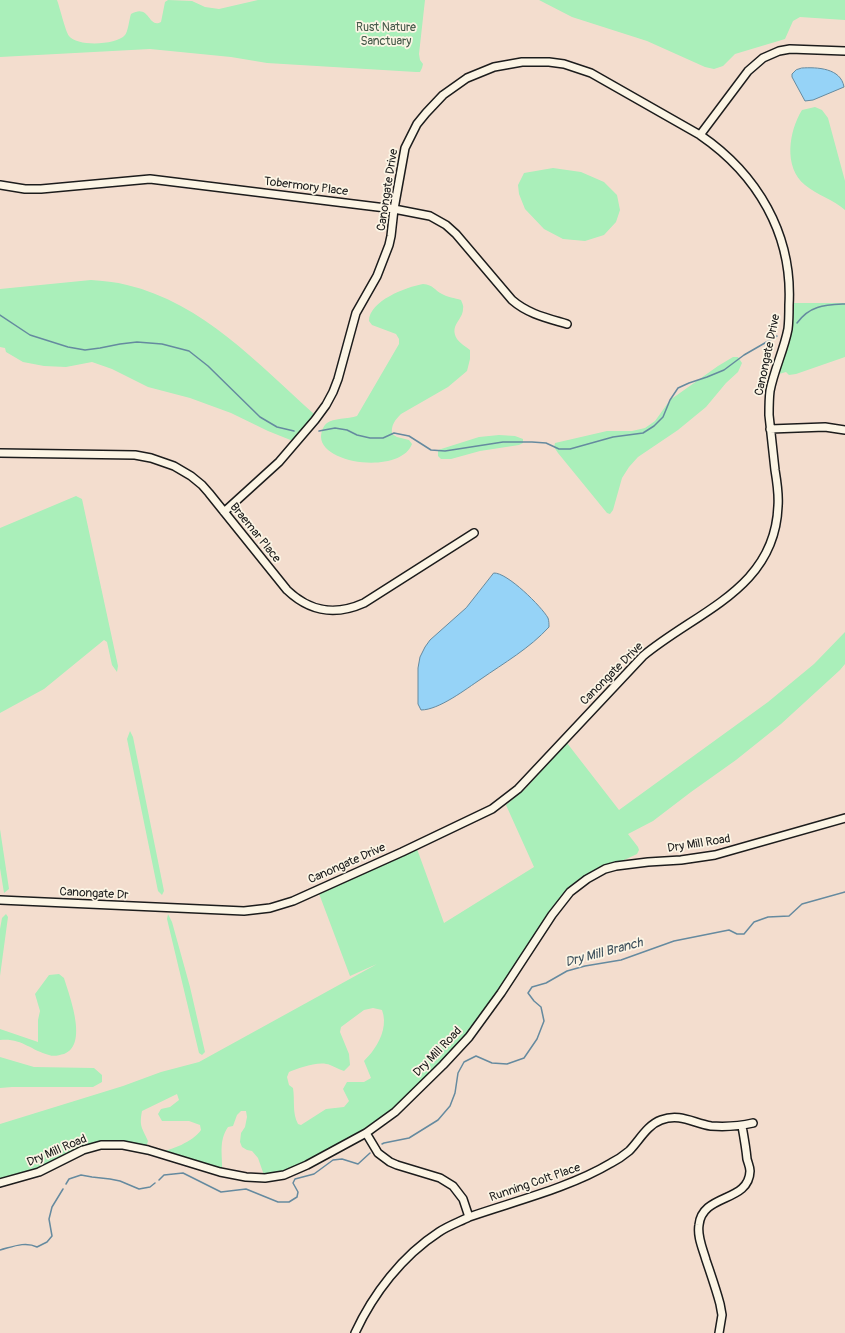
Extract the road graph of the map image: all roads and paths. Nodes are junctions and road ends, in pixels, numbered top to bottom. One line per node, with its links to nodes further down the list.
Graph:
1 (845, 51): 2 (street)
2 (700, 135): 4 (street, Canongate Drive); 6 (street, Canongate Drive)
3 (0, 185): 4 (street, Tobermory Place)
4 (394, 209): 5 (street, Tobermory Place); 9 (street, Canongate Drive)
5 (567, 324)
6 (770, 429): 7 (street); 13 (street, Canongate Drive)
7 (845, 430)
8 (0, 453): 9 (street, Braemar Place)
9 (224, 512): 10 (street, Braemar Place)
10 (474, 533)
11 (845, 818): 16 (street, Dry Mill Road)
12 (0, 900): 13 (street, Canongate Dr)
13 (186, 909)
14 (753, 1123): 15 (street, Running Colt Place)
15 (742, 1126): 18 (street, Running Colt Place); 20 (street)
16 (366, 1133): 17 (street, Dry Mill Road); 18 (street)
17 (0, 1183)
18 (469, 1217): 19 (street, Running Colt Place)
19 (355, 1333)
20 (720, 1333)

